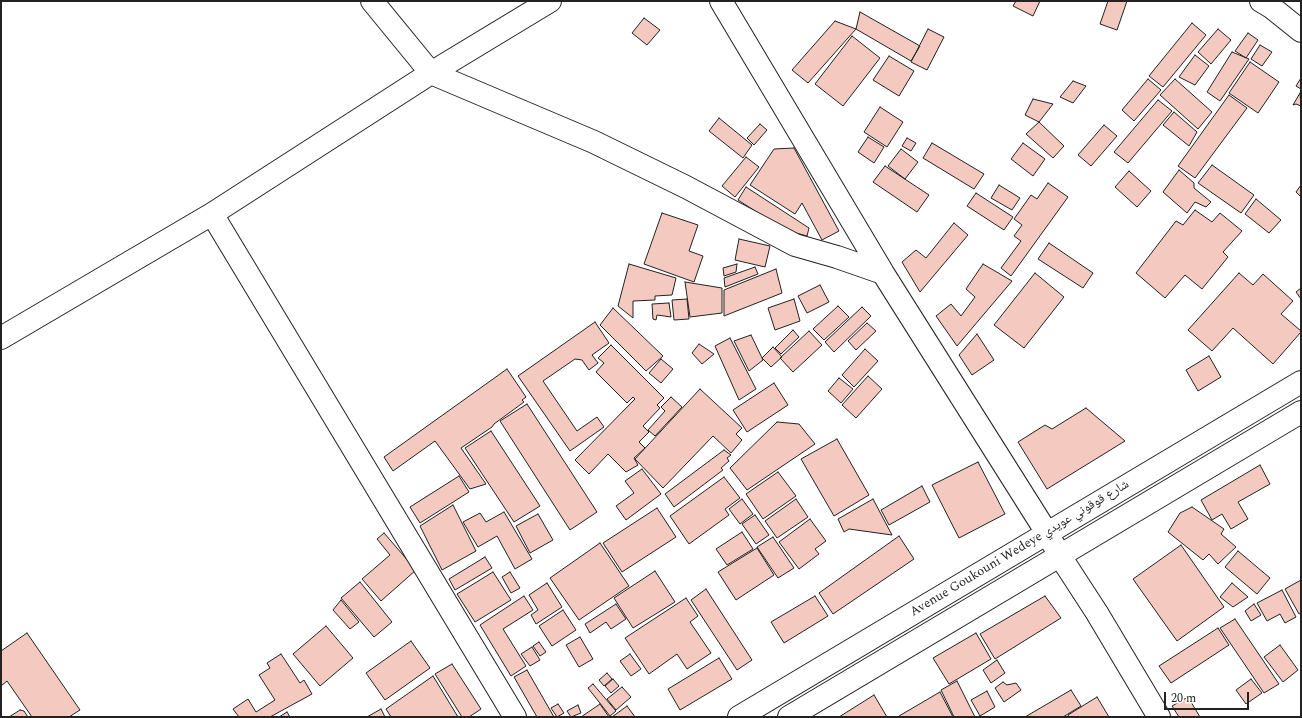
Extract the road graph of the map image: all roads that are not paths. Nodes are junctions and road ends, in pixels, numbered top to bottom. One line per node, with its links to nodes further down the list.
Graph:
1 (372, 1): 6 (street)
2 (550, 1): 6 (street)
3 (721, 1): 8 (street)
4 (1261, 1): 5 (street)
5 (1301, 31)
6 (430, 73): 7 (street); 8 (street)
7 (212, 214): 9 (street); 14 (street)
8 (883, 274): 12 (street)
9 (1, 338)
10 (1301, 382): 12 (street, Avenue Goukouni Wedeye شارع قوقوني عويدي)
11 (1301, 412): 13 (street, Avenue Goukouni Wedeye شارع قوقوني عويدي)
12 (1047, 533): 13 (street); 15 (street, Avenue Goukouni Wedeye شارع قوقوني عويدي)
13 (1060, 556): 16 (street, Avenue Goukouni Wedeye شارع قوقوني عويدي); 17 (street)
14 (516, 717)
15 (739, 717)
16 (789, 717)
17 (1159, 717)

